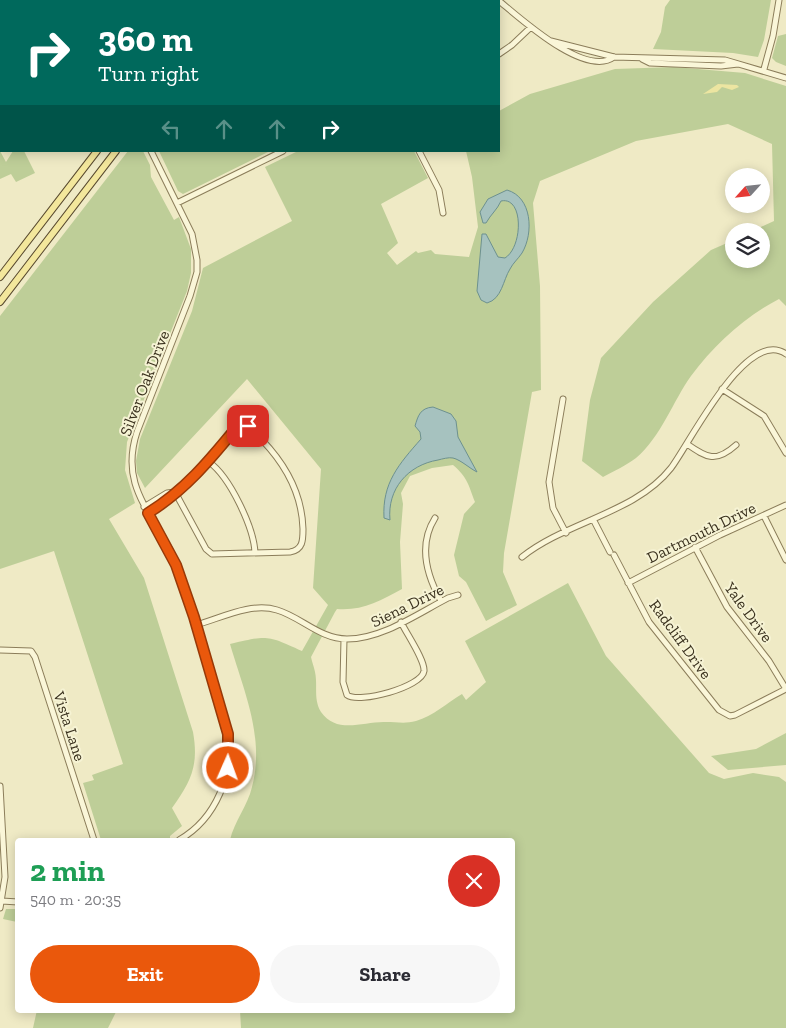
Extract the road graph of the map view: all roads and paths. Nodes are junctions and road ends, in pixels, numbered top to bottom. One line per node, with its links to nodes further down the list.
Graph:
1 (779, 0): 5 (street)
2 (500, 2): 3 (street)
3 (531, 26): 4 (street); 5 (street)
4 (500, 53)
5 (764, 69): 6 (street)
6 (786, 78)
7 (96, 152): 14 (main road)
8 (115, 152): 15 (main road)
9 (152, 152): 12 (street, Silver Oak Drive)
10 (281, 152): 12 (street)
11 (420, 152): 13 (street)
12 (178, 203): 26 (street, Silver Oak Drive)
13 (443, 214)
14 (0, 277)
15 (0, 302)
16 (786, 354): 17 (street)
17 (722, 389): 19 (street); 20 (street)
18 (563, 400): 31 (street)
19 (784, 442): 22 (street)
20 (687, 444): 21 (street); 30 (street)
21 (736, 445)
22 (786, 453)
23 (209, 462): 24 (street); 33 (street); 33 (street)
24 (175, 492): 26 (street); 27 (street); 33 (street)
25 (786, 505): 28 (street, Dartmouth Drive)
26 (144, 507): 27 (street, Silver Oak Drive)
27 (148, 513): 40 (street, Silver Oak Drive)
28 (764, 516): 32 (street, Dartmouth Drive); 35 (street)
29 (435, 518): 38 (street)
30 (593, 519): 31 (street); 36 (street, Radcliff Drive)
31 (566, 533): 34 (street)
32 (695, 547): 36 (street, Dartmouth Drive); 43 (street, Yale Drive)
33 (255, 553)
34 (522, 557)
35 (786, 560)
36 (628, 583): 43 (street, Radcliff Drive)
37 (458, 595): 38 (street, Siena Drive)
38 (441, 601): 39 (street, Siena Drive)
39 (401, 622): 41 (street, Siena Drive); 41 (street)
40 (196, 625): 41 (street, Siena Drive); 46 (street, Silver Oak Drive)
41 (344, 639)
42 (0, 650): 45 (street, Vista Lane)
43 (786, 689)
44 (0, 786): 47 (street)
45 (93, 838)
46 (182, 838)
47 (2, 901): 48 (street); 49 (street)
48 (15, 902)
49 (0, 908)

